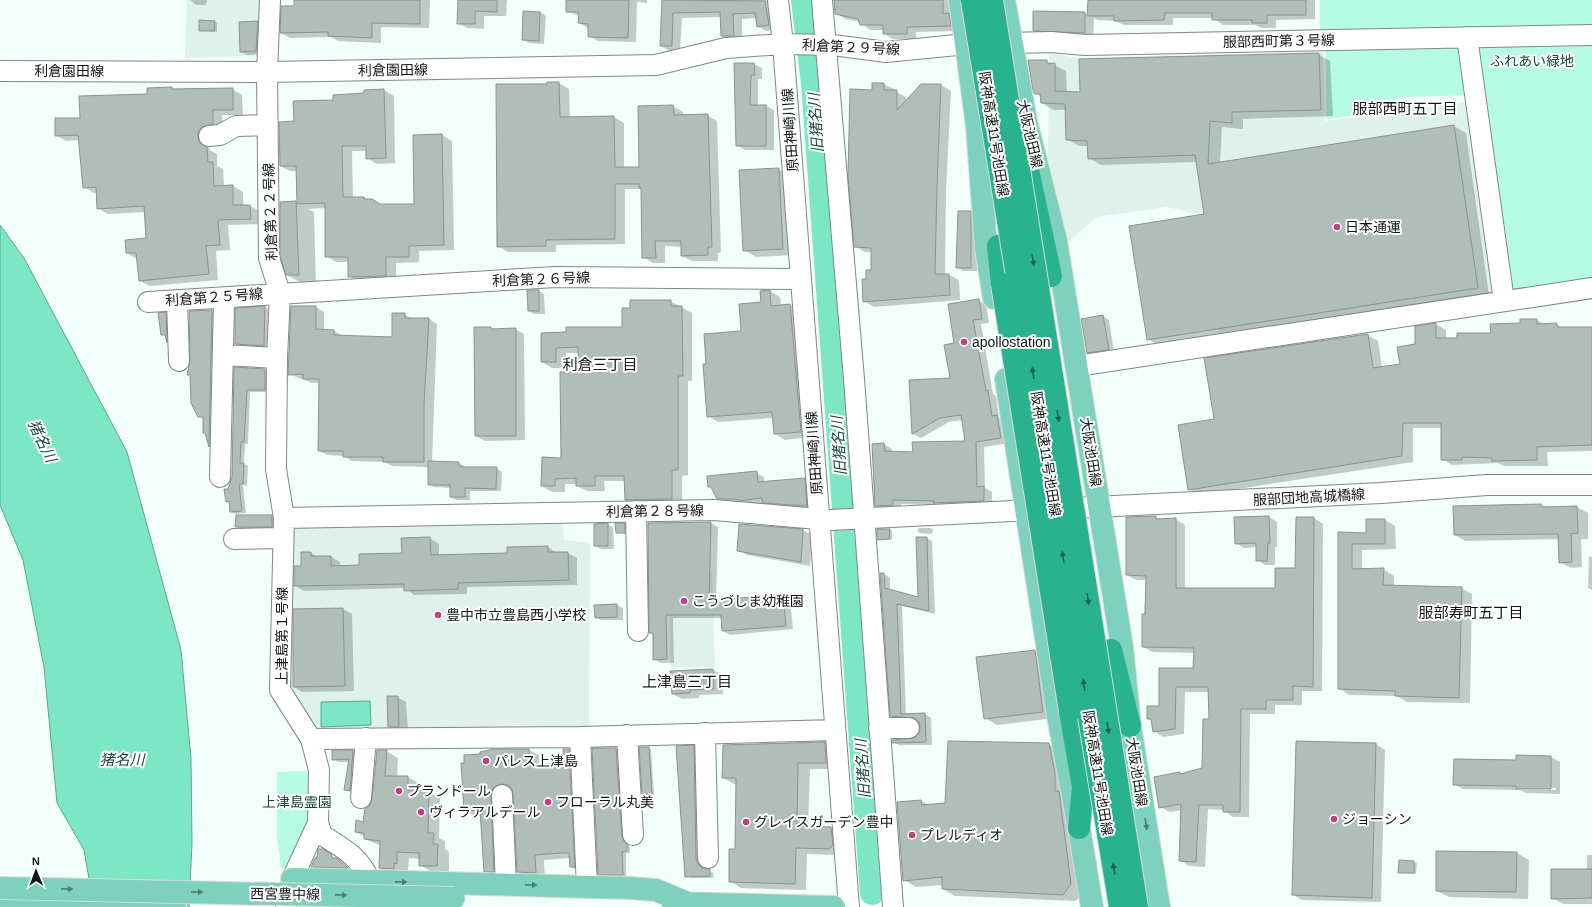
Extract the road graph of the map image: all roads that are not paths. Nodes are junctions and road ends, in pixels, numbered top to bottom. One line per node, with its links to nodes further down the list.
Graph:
1 (270, 0): 16 (street, 利倉第２２号線)
2 (778, 0): 12 (street, 原田神崎川線)
3 (822, 0): 13 (street)
4 (960, 0): 14 (main road)
5 (972, 0): 8 (highway, 阪神高速11号池田線, bridge)
6 (992, 0): 17 (highway, 阪神高速11号池田線, bridge)
7 (1004, 0): 11 (main road, 大阪池田線)
8 (976, 25): 54 (highway, bridge); 70 (highway, 阪神高速11号池田線, one-way to 8, bridge)
9 (1592, 34): 10 (street, 服部西町第３号線)
10 (1467, 37): 11 (street, 服部西町第３号線); 24 (street)
11 (1011, 42): 14 (street, 服部西町第３号線); 30 (main road, 大阪池田線)
12 (790, 44): 13 (street, 利倉第２９号線); 16 (street, 利倉園田線); 20 (street, 原田神崎川線)
13 (823, 44): 14 (street, 利倉第２９号線); 37 (street)
14 (967, 44): 35 (main road)
15 (0, 71): 16 (street, 利倉園田線)
16 (267, 72): 18 (street, 利倉第２２号線)
17 (1004, 80): 42 (highway, bridge); 71 (highway, 阪神高速11号池田線, one-way to 71, bridge)
18 (268, 125): 19 (street); 22 (street, 利倉第２２号線)
19 (209, 136)
20 (801, 279): 22 (street, 利倉第２６号線); 38 (street, 原田神崎川線)
21 (1592, 288): 24 (street)
22 (280, 293): 23 (street, 利倉第２５号線); 28 (street, 利倉第２２号線)
23 (177, 300): 25 (street, 利倉第２５号線); 29 (street)
24 (1504, 301): 30 (street)
25 (148, 302)
26 (224, 302): 27 (street)
27 (223, 355): 28 (street); 31 (street)
28 (277, 358): 36 (street, 利倉第２２号線)
29 (179, 361)
30 (1077, 366): 33 (main road, 大阪池田線)
31 (220, 477)
32 (1592, 486): 33 (street, 服部団地高城橋線)
33 (1100, 508): 35 (street, 服部団地高城橋線); 42 (main road, 大阪池田線)
34 (636, 511): 36 (street, 利倉第２８号線); 38 (street, 利倉第２８号線); 41 (street)
35 (1026, 512): 37 (street, 利倉第２８号線); 54 (main road)
36 (284, 518): 39 (street, 上津島第１号線)
37 (860, 518): 38 (street, 利倉第２８号線); 45 (street)
38 (825, 519): 44 (street, 原田神崎川線)
39 (283, 538): 40 (street); 50 (street, 上津島第１号線)
40 (234, 539)
41 (638, 631)
42 (1130, 726): 72 (main road, 大阪池田線, one-way to 72)
43 (909, 728): 45 (street)
44 (835, 730): 46 (street); 67 (street, 原田神崎川線)
45 (879, 730): 68 (street)
46 (705, 733): 47 (street); 56 (street)
47 (627, 735): 48 (street); 55 (street)
48 (580, 737): 49 (street); 60 (street)
49 (366, 738): 50 (street); 52 (street)
50 (311, 740): 53 (street, 上津島第１号線)
51 (502, 796): 59 (street)
52 (361, 798)
53 (318, 823): 57 (street, 上津島第１号線); 58 (street)
54 (1079, 828): 69 (main road)
55 (633, 835)
56 (708, 858)
57 (292, 879): 58 (main road); 65 (street, 上津島第１号線)
58 (370, 882): 59 (main road, one-way to 59)
59 (506, 884): 60 (main road, one-way to 60)
60 (587, 886): 63 (main road)
61 (0, 888): 63 (main road, 西宮豊中線, one-way to 63, bridge)
62 (0, 903): 64 (main road)
63 (687, 903): 66 (main road, 西宮豊中線)
64 (175, 907)
65 (286, 907)
66 (834, 907)
67 (849, 907)
68 (893, 907)
69 (1092, 907)
70 (1120, 907)
71 (1137, 907)
72 (1159, 907)

